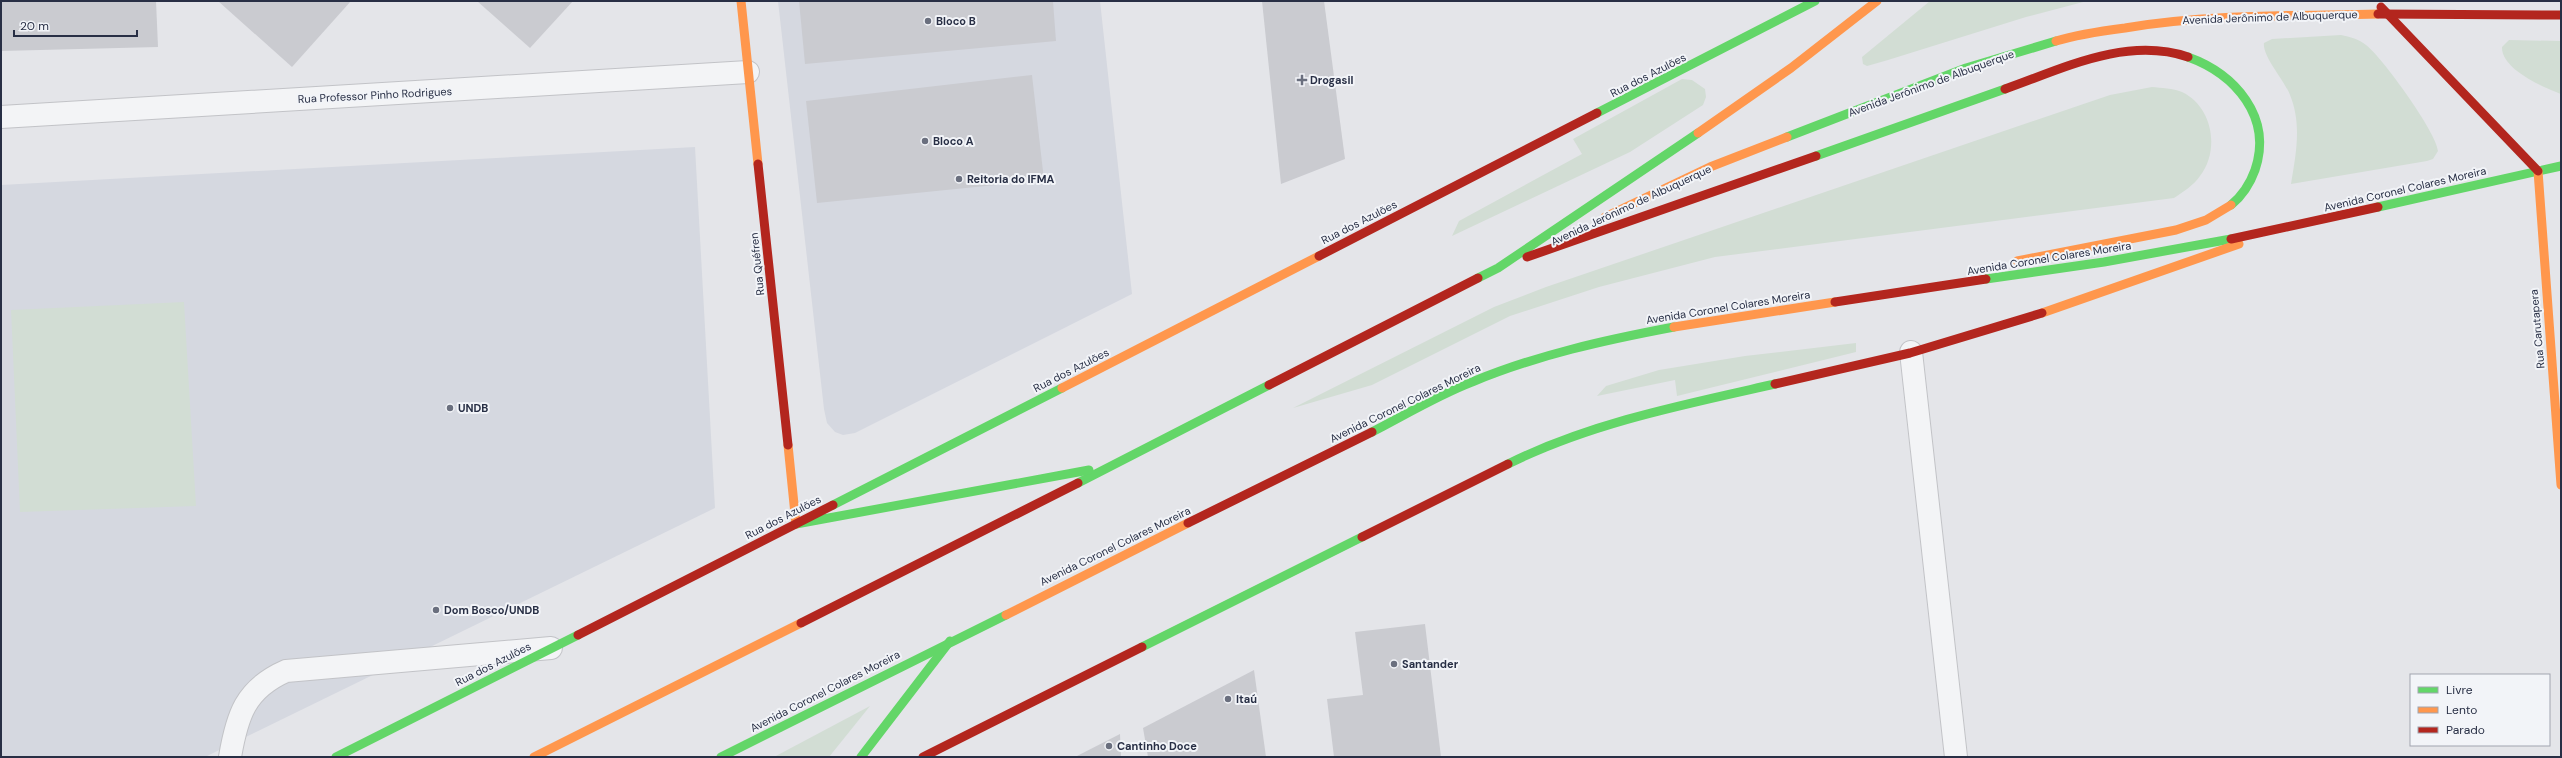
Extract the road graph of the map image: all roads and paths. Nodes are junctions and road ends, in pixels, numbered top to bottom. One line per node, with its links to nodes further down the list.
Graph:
1 (741, 1): 9 (main road, Rua Quéfren)
2 (1816, 1): 22 (main road, Rua dos Azulões)
3 (1877, 1): 16 (main road)
4 (2376, 1): 6 (main road)
5 (2463, 6): 7 (main road)
6 (2386, 14): 7 (main road, Avenida Jerônimo de Albuquerque); 13 (main road); 16 (main road, Avenida Jerônimo de Albuquerque)
7 (2474, 14): 8 (main road, Avenida Jerônimo de Albuquerque)
8 (2561, 15)
9 (748, 72): 10 (street, Rua Professor Pinho Rodrigues); 22 (main road, Rua Quéfren)
10 (1, 117)
11 (2561, 166): 13 (main road)
12 (2561, 170): 13 (street)
13 (2538, 171): 14 (main road, Avenida Coronel Colares Moreira); 21 (main road, Rua Carutapera)
14 (2278, 230): 18 (main road, Avenida Coronel Colares Moreira); 19 (main road, Avenida Coronel Colares Moreira)
15 (2004, 263): 16 (main road)
16 (1498, 268): 20 (main road)
17 (1934, 277): 18 (main road)
18 (1709, 320): 23 (main road, Avenida Coronel Colares Moreira)
19 (1911, 352): 30 (main road, Avenida Coronel Colares Moreira); 31 (street)
20 (1114, 465): 22 (main road); 27 (main road)
21 (2561, 485)
22 (796, 524): 24 (main road, Rua dos Azulões)
23 (950, 641): 28 (main road, Avenida Coronel Colares Moreira); 29 (main road)
24 (551, 648): 25 (street); 26 (main road, Rua dos Azulões)
25 (230, 757)
26 (336, 757)
27 (534, 757)
28 (720, 757)
29 (861, 757)
30 (923, 757)
31 (1956, 757)

